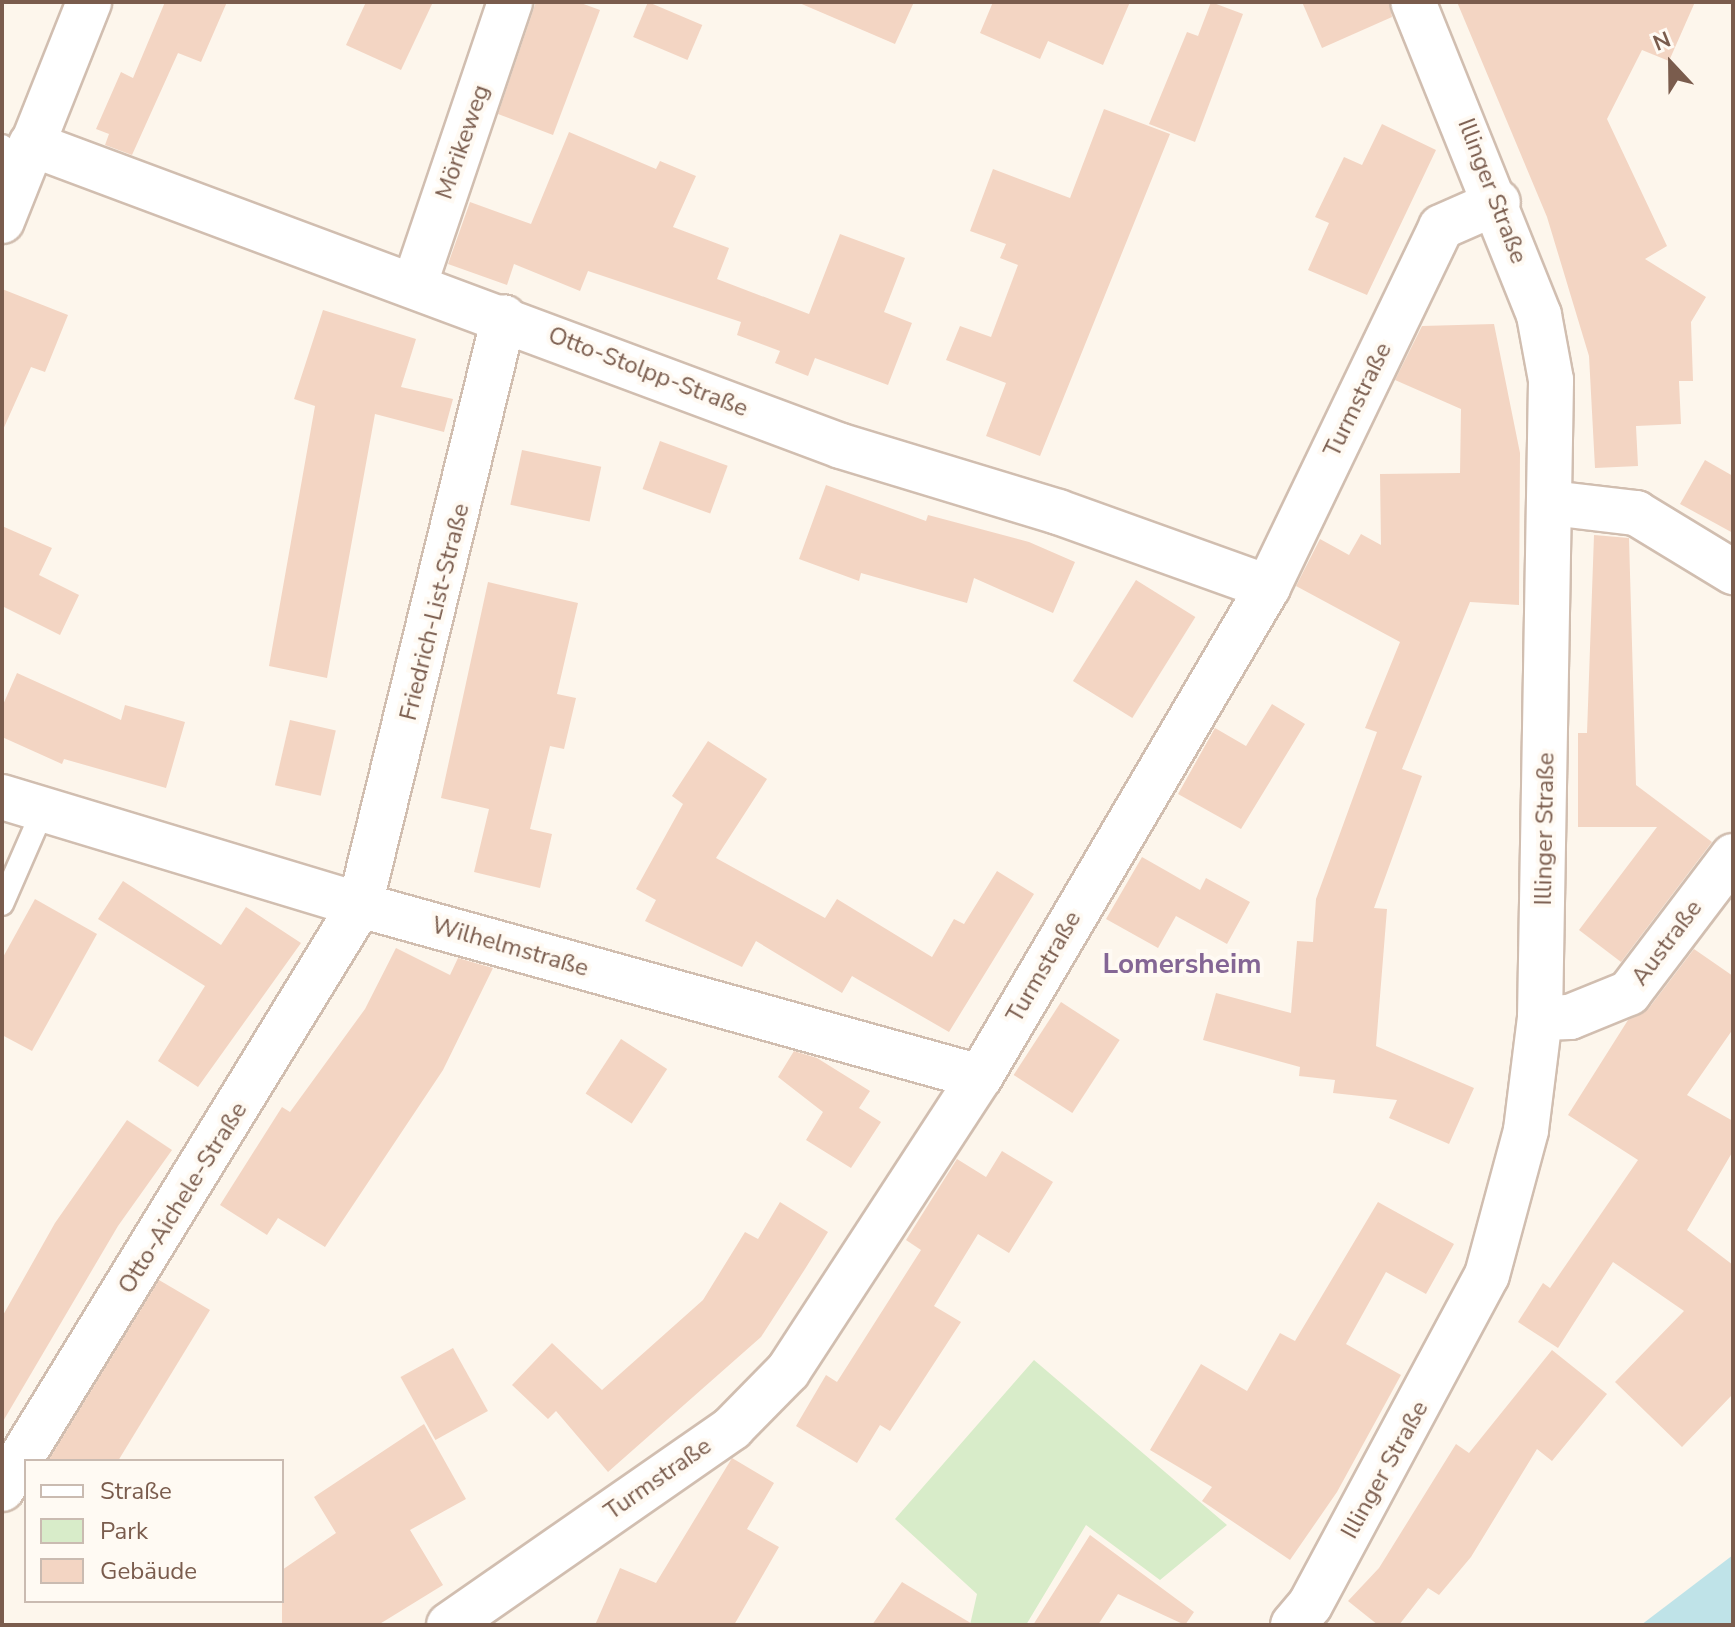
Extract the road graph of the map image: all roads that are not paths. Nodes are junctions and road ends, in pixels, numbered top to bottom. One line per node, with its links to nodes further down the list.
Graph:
1 (89, 2): 4 (street)
2 (510, 2): 7 (street, Mörikeweg)
3 (1413, 2): 5 (street, Illinger Straße)
4 (19, 152): 6 (street); 7 (street, Otto-Stolpp-Straße)
5 (1498, 202): 9 (street, Illinger Straße); 11 (street, Turmstraße)
6 (2, 221)
7 (415, 283): 8 (street, Otto-Stolpp-Straße)
8 (504, 317): 11 (street, Otto-Stolpp-Straße); 16 (street, Friedrich-List-Straße)
9 (1551, 503): 10 (street); 17 (street, Illinger Straße)
10 (1733, 572)
11 (1268, 587): 18 (street, Turmstraße)
12 (2, 797): 13 (street, Wilhelmstraße)
13 (43, 810): 15 (lane); 16 (street, Wilhelmstraße)
14 (1733, 856): 17 (street, Austraße)
15 (2, 904)
16 (360, 905): 18 (street, Wilhelmstraße); 19 (street, Otto-Aichele-Straße)
17 (1540, 1018): 21 (street, Illinger Straße)
18 (980, 1077): 20 (street, Turmstraße)
19 (2, 1489)
20 (449, 1625)
21 (1293, 1625)

